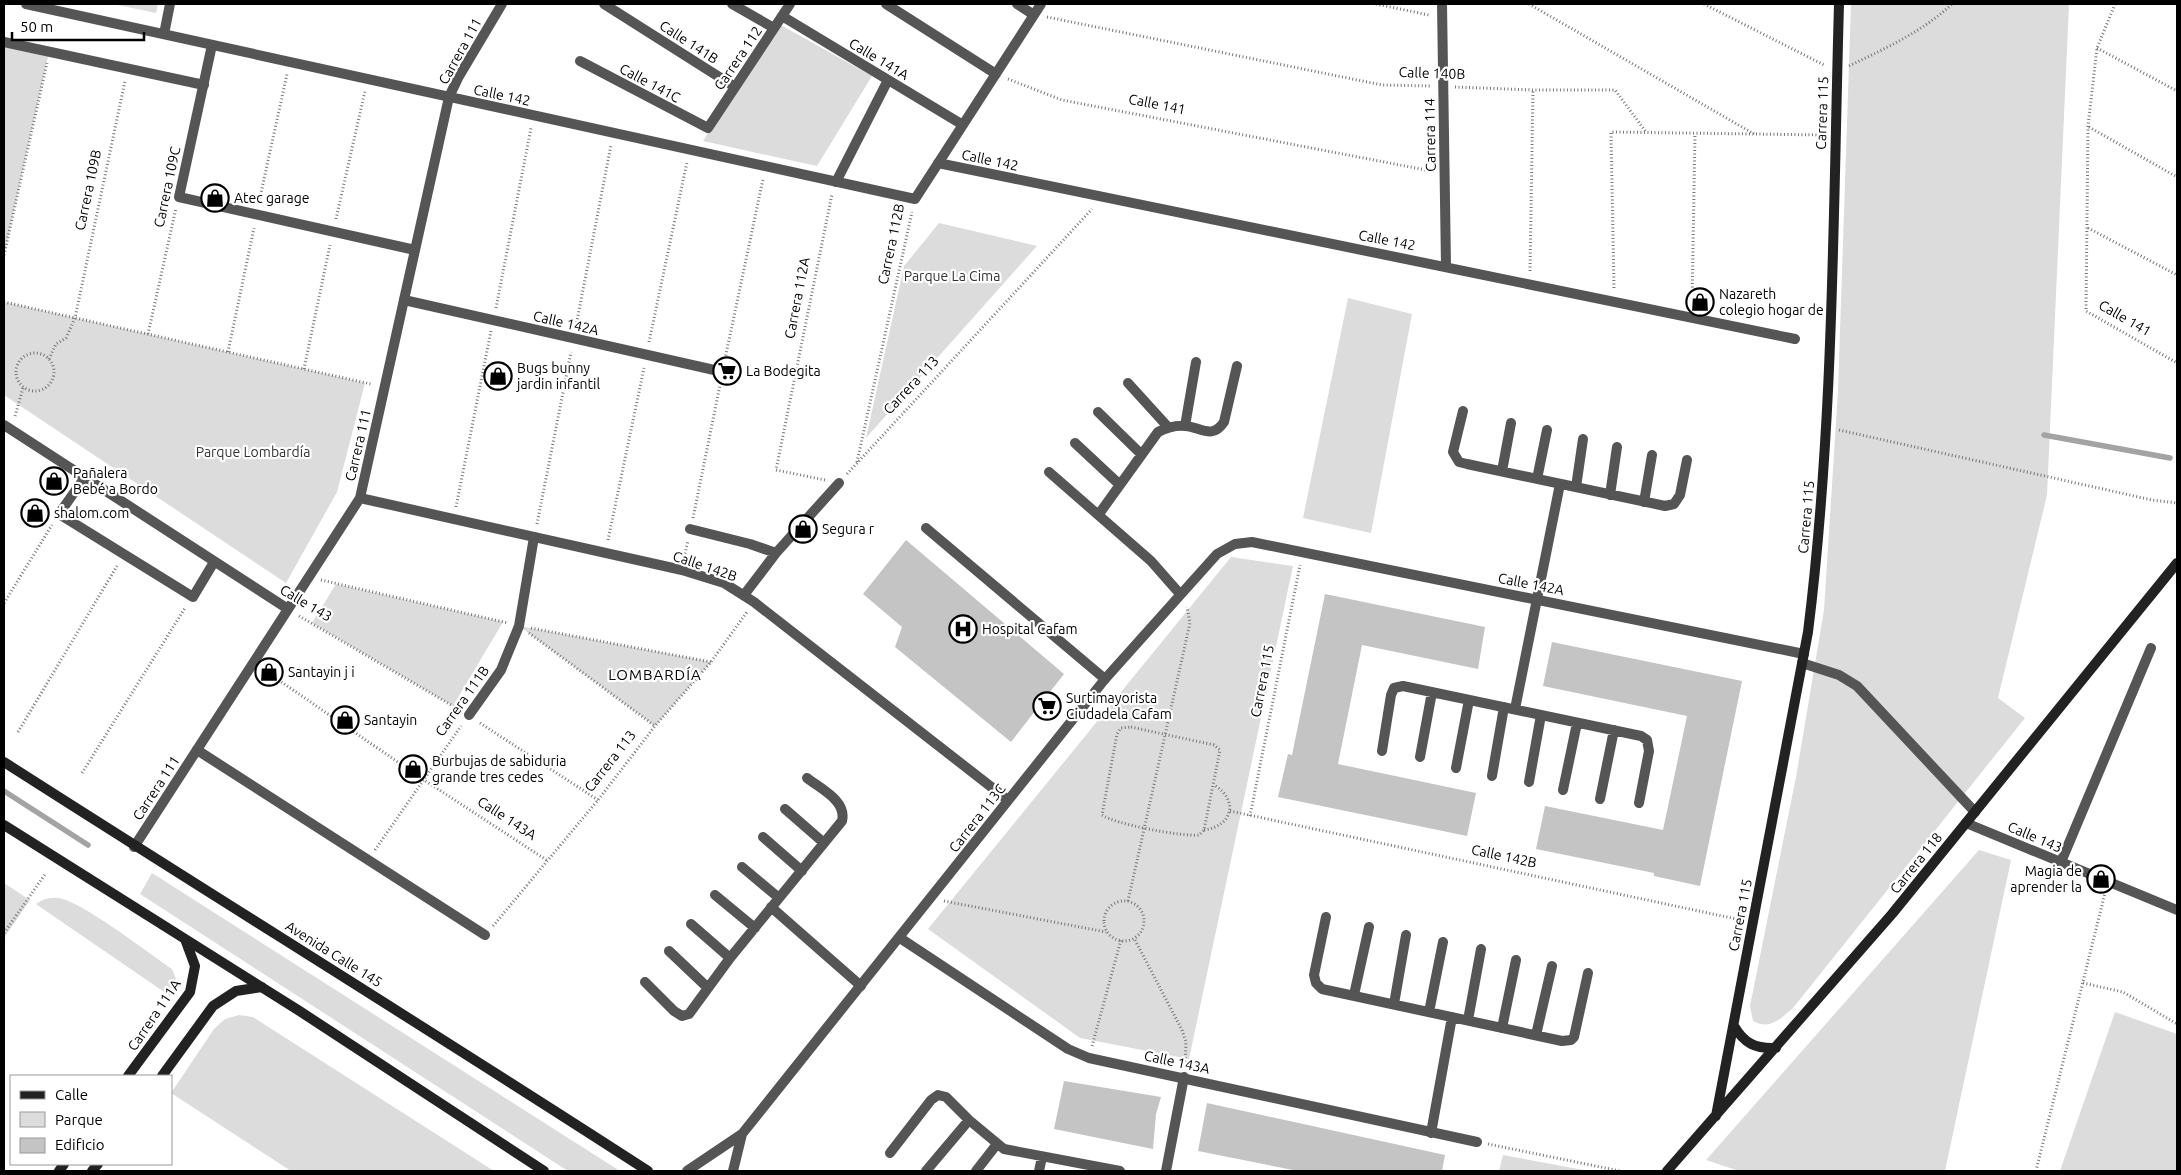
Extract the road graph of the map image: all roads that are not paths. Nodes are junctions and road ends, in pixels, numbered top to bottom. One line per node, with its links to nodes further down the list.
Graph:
1 (26, 4): 15 (street, Calle 142)
2 (170, 4): 15 (street)
3 (502, 4): 23 (street, Carrera 111)
4 (604, 4): 22 (street, Calle 141B)
5 (732, 4): 14 (street)
6 (790, 4): 13 (street, Carrera 112)
7 (886, 4): 19 (street)
8 (1016, 4): 12 (street)
9 (1041, 4): 12 (street, Carrera 112B)
10 (1442, 4): 30 (street, Carrera 114)
11 (1839, 4): 74 (main road, Carrera 115)
12 (1034, 14): 19 (street, Carrera 112B)
13 (782, 16): 14 (street, Carrera 112); 20 (street, Calle 141A)
14 (774, 28): 22 (street, Carrera 112)
15 (164, 34): 17 (street, Calle 142)
16 (4, 42): 21 (street)
17 (212, 45): 21 (street, Carrera 109C); 23 (street, Calle 142)
18 (580, 61): 25 (street, Calle 141C)
19 (996, 74): 24 (street, Carrera 112B)
20 (888, 80): 24 (street, Calle 141A); 27 (street)
21 (204, 85): 29 (street, Carrera 109C)
22 (735, 87): 25 (street, Carrera 112)
23 (449, 97): 27 (street, Calle 142); 29 (street, Carrera 111)
24 (963, 125): 26 (street, Carrera 112B)
25 (708, 128)
26 (938, 163): 28 (street, Carrera 112B); 30 (street, Calle 142)
27 (836, 182): 28 (street, Calle 142)
28 (915, 199)
29 (415, 250): 31 (street, Carrera 111)
30 (1446, 266): 32 (street, Calle 142)
31 (404, 300): 35 (street, Calle 142A); 59 (street, Carrera 111)
32 (1795, 339)
33 (1196, 362): 41 (street)
34 (1237, 366): 41 (street)
35 (723, 372)
36 (1128, 383): 42 (street)
37 (1463, 411): 50 (street)
38 (1098, 412): 47 (street)
39 (1511, 423): 50 (street)
40 (6, 426): 52 (street, Calle 143)
41 (1185, 426): 42 (street)
42 (1168, 427): 47 (street)
43 (1547, 430): 53 (street)
44 (1583, 439): 57 (street)
45 (1075, 443): 56 (street)
46 (1617, 447): 58 (street)
47 (1142, 454): 56 (street)
48 (1652, 455): 60 (street)
49 (1687, 460): 60 (street)
50 (1502, 471): 53 (street)
51 (1049, 472): 61 (street)
52 (85, 478): 67 (street, Calle 143); 67 (street)
53 (1537, 479): 55 (street)
54 (839, 483): 66 (street)
55 (1560, 484): 57 (street); 71 (street)
56 (1120, 485): 61 (street)
57 (1576, 487): 58 (street)
58 (1610, 494): 60 (street)
59 (360, 498): 64 (street, Calle 142B); 72 (street, Carrera 111)
60 (1644, 502)
61 (1099, 514): 69 (street)
62 (926, 528): 75 (street)
63 (690, 529): 66 (street)
64 (534, 537): 70 (street, Calle 142B); 79 (street, Carrera 111B)
65 (1252, 542): 69 (street, Carrera 113C); 71 (street, Calle 142A)
66 (776, 553): 70 (street)
67 (214, 562): 72 (street, Calle 143)
68 (2177, 564): 96 (main road, Carrera 118)
69 (1180, 594): 75 (street, Carrera 113C)
70 (744, 595): 93 (street, Calle 142B)
71 (1536, 599): 74 (street, Calle 142A); 78 (street)
72 (288, 609): 83 (street, Carrera 111)
73 (2151, 648): 102 (street)
74 (1803, 659): 96 (street, Calle 142A); 133 (main road, Carrera 115)
75 (1105, 680): 93 (street, Carrera 113C)
76 (1432, 692): 77 (street); 84 (street); 85 (street)
77 (1469, 700): 78 (street); 87 (street)
78 (1510, 708): 80 (street); 88 (street)
79 (468, 715)
80 (1541, 715): 81 (street); 90 (street)
81 (1577, 723): 82 (street); 91 (street)
82 (1614, 730): 92 (street); 94 (street)
83 (197, 750): 101 (street, Carrera 111); 113 (street)
84 (1382, 751)
85 (1420, 757)
86 (4, 762): 101 (main road, Avenida Calle 145)
87 (1456, 768)
88 (1492, 776)
89 (807, 778): 100 (street)
90 (1529, 782)
91 (1563, 790)
92 (1600, 799)
93 (1008, 800): 116 (street, Carrera 113C)
94 (1639, 803)
95 (785, 810): 100 (street)
96 (1975, 812): 97 (main road, Carrera 118)
97 (1966, 823): 102 (street, Calle 143); 136 (main road, Carrera 118)
98 (4, 825): 115 (main road)
99 (763, 837): 104 (street)
100 (824, 843): 104 (street)
101 (134, 847): 150 (main road, Avenida Calle 145)
102 (2061, 862): 108 (street, Calle 143)
103 (742, 867): 106 (street)
104 (802, 871): 106 (street)
105 (715, 895): 112 (street)
106 (779, 898): 107 (street)
107 (772, 907): 112 (street); 125 (street)
108 (2177, 910)
109 (1326, 917): 128 (street)
110 (691, 924): 120 (street)
111 (1368, 927): 128 (street)
112 (755, 928): 120 (street)
113 (485, 935)
114 (1406, 935): 129 (street)
115 (184, 938): 126 (main road); 137 (main road, Carrera 111A)
116 (900, 938): 125 (street, Carrera 113C); 139 (street, Calle 143A)
117 (1443, 942): 130 (street)
118 (1481, 949): 132 (street)
119 (669, 950): 127 (street)
120 (730, 958): 127 (street)
121 (1516, 960): 134 (street)
122 (1552, 966): 135 (street)
123 (1588, 973): 135 (street)
124 (645, 982): 127 (street)
125 (861, 986): 143 (street, Carrera 113C)
126 (262, 987): 138 (main road); 149 (main road)
127 (708, 988)
128 (1354, 996): 129 (street)
129 (1394, 1004): 130 (street)
130 (1429, 1012): 131 (street)
131 (1452, 1017): 132 (street); 142 (street)
132 (1468, 1020): 134 (street)
133 (1734, 1026): 136 (main road); 140 (main road, Carrera 115)
134 (1502, 1028): 135 (street)
135 (1536, 1035)
136 (1776, 1048): 140 (main road, Carrera 118)
137 (129, 1075)
138 (163, 1075)
139 (1184, 1077): 142 (street, Calle 143A); 157 (street)
140 (1716, 1116): 158 (main road, Carrera 118)
141 (970, 1120): 145 (street); 146 (street); 153 (street)
142 (1431, 1133): 144 (street, Calle 143A)
143 (742, 1134): 151 (street, Carrera 113C); 152 (street, Carrera 113C)
144 (1477, 1142)
145 (998, 1144): 147 (street); 154 (street)
146 (890, 1153)
147 (1042, 1157): 148 (street); 155 (street)
148 (1079, 1168): 156 (street)
149 (544, 1171)
150 (648, 1171)
151 (687, 1171)
152 (733, 1171)
153 (926, 1171)
154 (976, 1171)
155 (1039, 1171)
156 (1118, 1171)
157 (1166, 1171)
158 (1668, 1171)

